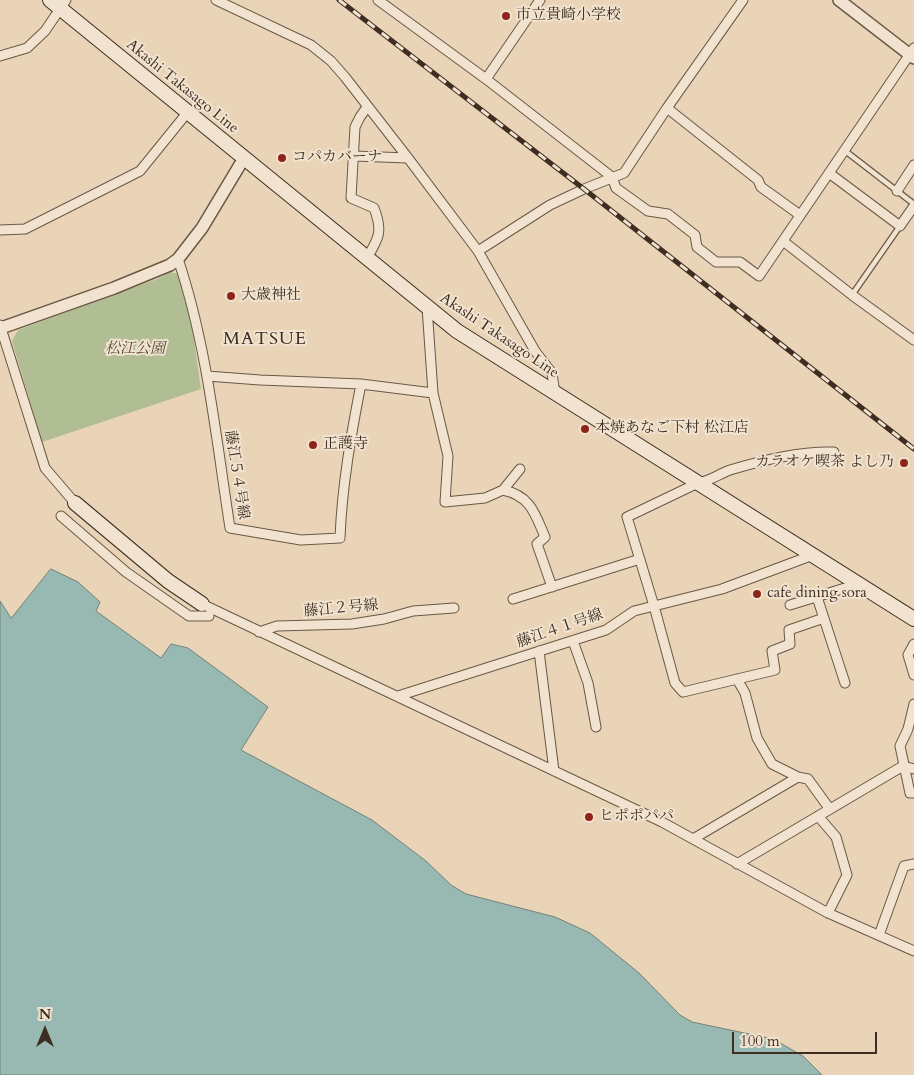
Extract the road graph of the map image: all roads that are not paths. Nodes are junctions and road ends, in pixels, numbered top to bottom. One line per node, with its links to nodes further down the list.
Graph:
1 (216, 0): 10 (street)
2 (378, 0): 9 (street)
3 (540, 0): 9 (street)
4 (743, 0): 11 (street)
5 (839, 0): 7 (street)
6 (59, 3): 8 (street); 12 (main road, Akashi Takasago Line)
7 (912, 53): 13 (street)
8 (0, 56)
9 (486, 79): 19 (street)
10 (367, 107): 14 (street); 16 (street)
11 (667, 108): 19 (street); 22 (street)
12 (187, 113): 15 (main road, Akashi Takasago Line); 24 (street)
13 (844, 150): 18 (street); 20 (lane)
14 (354, 156): 16 (street); 27 (street)
15 (244, 158): 27 (main road, Akashi Takasago Line); 28 (street)
16 (408, 158): 26 (street)
17 (914, 165): 20 (street)
18 (829, 173): 22 (street); 23 (street)
19 (612, 177): 25 (street); 26 (street)
20 (897, 191): 21 (lane)
21 (914, 205): 23 (street)
22 (800, 216): 25 (street)
23 (900, 226): 29 (lane)
24 (0, 230)
25 (783, 241): 29 (street)
26 (478, 251): 36 (street)
27 (367, 258): 30 (main road, Akashi Takasago Line)
28 (178, 259): 31 (street); 33 (street)
29 (852, 294): 32 (street)
30 (427, 307): 35 (street); 36 (main road, Akashi Takasago Line)
31 (1, 326): 41 (street)
32 (914, 340)
33 (207, 376): 34 (street); 34 (street, 藤江５４号線)
34 (361, 384): 35 (street)
35 (433, 393): 40 (street)
36 (555, 394): 39 (main road, Akashi Takasago Line)
37 (834, 452): 39 (street)
38 (520, 469): 40 (street)
39 (698, 483): 43 (main road, Akashi Takasago Line); 44 (street)
40 (503, 490): 46 (street)
41 (75, 504): 49 (main road)
42 (61, 516): 53 (street)
43 (813, 556): 45 (main road, Akashi Takasago Line); 51 (street, 藤江４１号線)
44 (640, 559): 46 (street); 51 (street)
45 (858, 584): 47 (street); 55 (main road, Akashi Takasago Line)
46 (552, 587): 48 (street)
47 (817, 597): 50 (street); 54 (street)
48 (513, 599)
49 (202, 604): 56 (street)
50 (790, 605)
51 (654, 606): 57 (street, 藤江４１号線); 61 (street)
52 (454, 608): 56 (street, 藤江２号線)
53 (209, 616)
54 (824, 618): 61 (street); 62 (street)
55 (914, 619)
56 (259, 632): 63 (street)
57 (572, 641): 59 (street, 藤江４１号線); 65 (street)
58 (914, 644): 60 (street)
59 (539, 651): 63 (street, 藤江４１号線); 69 (street)
60 (914, 675)
61 (736, 679): 70 (street)
62 (845, 683)
63 (398, 696): 69 (street)
64 (914, 704): 66 (street)
65 (596, 727)
66 (911, 728): 67 (street)
67 (903, 766): 68 (street); 71 (street); 72 (street)
68 (914, 769)
69 (554, 770): 74 (street)
70 (798, 777): 72 (street); 74 (street)
71 (914, 792)
72 (829, 808): 73 (street)
73 (818, 816): 75 (street); 77 (street)
74 (693, 839): 75 (street)
75 (737, 864): 77 (street)
76 (914, 864): 78 (street)
77 (828, 913): 78 (street)
78 (879, 935): 79 (street)
79 (914, 951)

